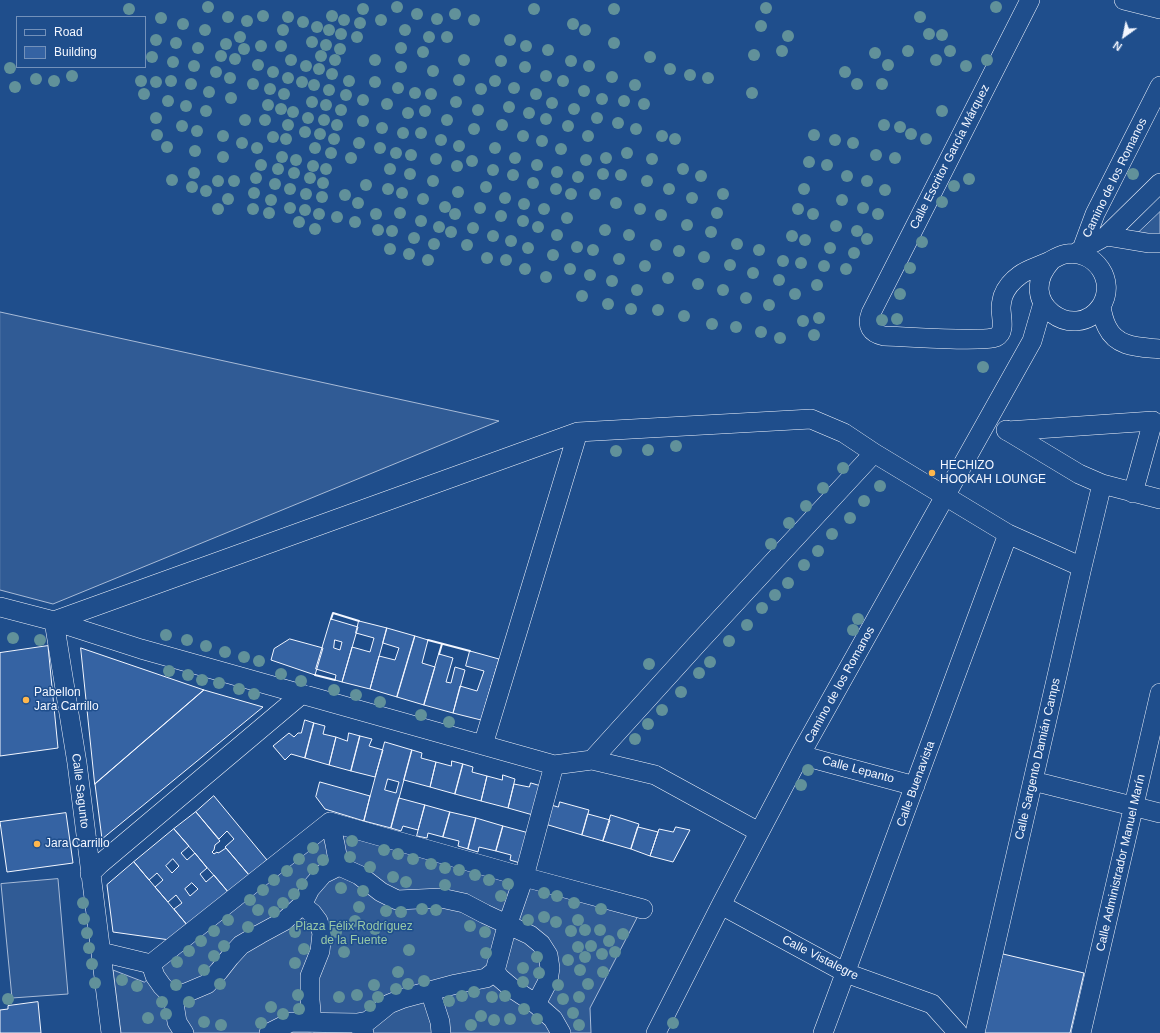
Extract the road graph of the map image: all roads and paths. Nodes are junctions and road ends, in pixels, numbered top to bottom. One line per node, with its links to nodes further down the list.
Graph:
1 (1030, 0): 9 (street, Calle Escritor García Márquez)
2 (1124, 0): 3 (street)
3 (1160, 9)
4 (1160, 86): 8 (street, Camino de los Romanos)
5 (1160, 183): 6 (street)
6 (1106, 236): 7 (street); 8 (street); 10 (street)
7 (1160, 243)
8 (1078, 251): 9 (street); 10 (street)
9 (1051, 261): 11 (street)
10 (1099, 266): 12 (street)
11 (1043, 303): 13 (street); 14 (street, Camino de los Romanos)
12 (1101, 306): 13 (street); 15 (street)
13 (1060, 318): 14 (street, Camino de los Romanos)
14 (1032, 341): 16 (street, Camino de los Romanos)
15 (1160, 349)
16 (986, 421): 17 (street); 22 (street, Camino de los Romanos)
17 (1007, 431): 20 (street); 21 (street)
18 (578, 432): 19 (street); 27 (street); 30 (street)
19 (874, 453): 22 (street); 32 (street)
20 (1102, 484): 21 (street); 25 (street, Calle Sargento Damián Camps)
21 (1133, 492): 23 (street)
22 (945, 497): 24 (street); 31 (street, Camino de los Romanos)
23 (1160, 499)
24 (1008, 534): 25 (street); 35 (street, Calle Buenavista)
25 (1082, 567): 34 (street, Calle Sargento Damián Camps)
26 (0, 607): 27 (street)
27 (54, 621): 29 (street); 41 (street, Calle Sagunto)
28 (1160, 693): 36 (street, Calle Administrador Manuel Marín)
29 (302, 694): 30 (street); 41 (street)
30 (483, 745): 33 (street)
31 (800, 755): 35 (street, Calle Lepanto); 39 (street, Camino de los Romanos)
32 (592, 760): 33 (street); 39 (street)
33 (554, 765): 42 (street)
34 (1033, 781): 36 (street); 64 (street, Calle Sargento Damián Camps)
35 (915, 786): 50 (street, Calle Buenavista)
36 (1134, 806): 37 (street); 65 (street, Calle Administrador Manuel Marín)
37 (1160, 813)
38 (330, 822): 40 (street); 42 (street); 48 (street)
39 (759, 832): 44 (street, Camino de los Romanos)
40 (339, 866): 43 (street); 46 (street)
41 (90, 874): 47 (street, Calle Sagunto)
42 (524, 877): 45 (street); 46 (street)
43 (302, 905): 52 (street); 54 (street)
44 (721, 905): 50 (street, Calle Vistalegre); 61 (street, Camino de los Romanos)
45 (643, 908)
46 (508, 925): 49 (street); 53 (street)
47 (100, 952): 48 (street); 56 (street, Calle Sagunto)
48 (151, 964): 52 (street)
49 (495, 971): 51 (street); 53 (street)
50 (846, 973): 62 (street, Calle Buenavista); 63 (street, Calle Vistalegre)
51 (430, 991): 55 (street); 59 (street)
52 (173, 997): 57 (street)
53 (536, 1004): 60 (street)
54 (312, 1023): 55 (street); 58 (street)
55 (360, 1028)
56 (111, 1033)
57 (184, 1033)
58 (268, 1033)
59 (441, 1033)
60 (561, 1033)
61 (656, 1033)
62 (823, 1033)
63 (958, 1033)
64 (975, 1033)
65 (1081, 1033)

